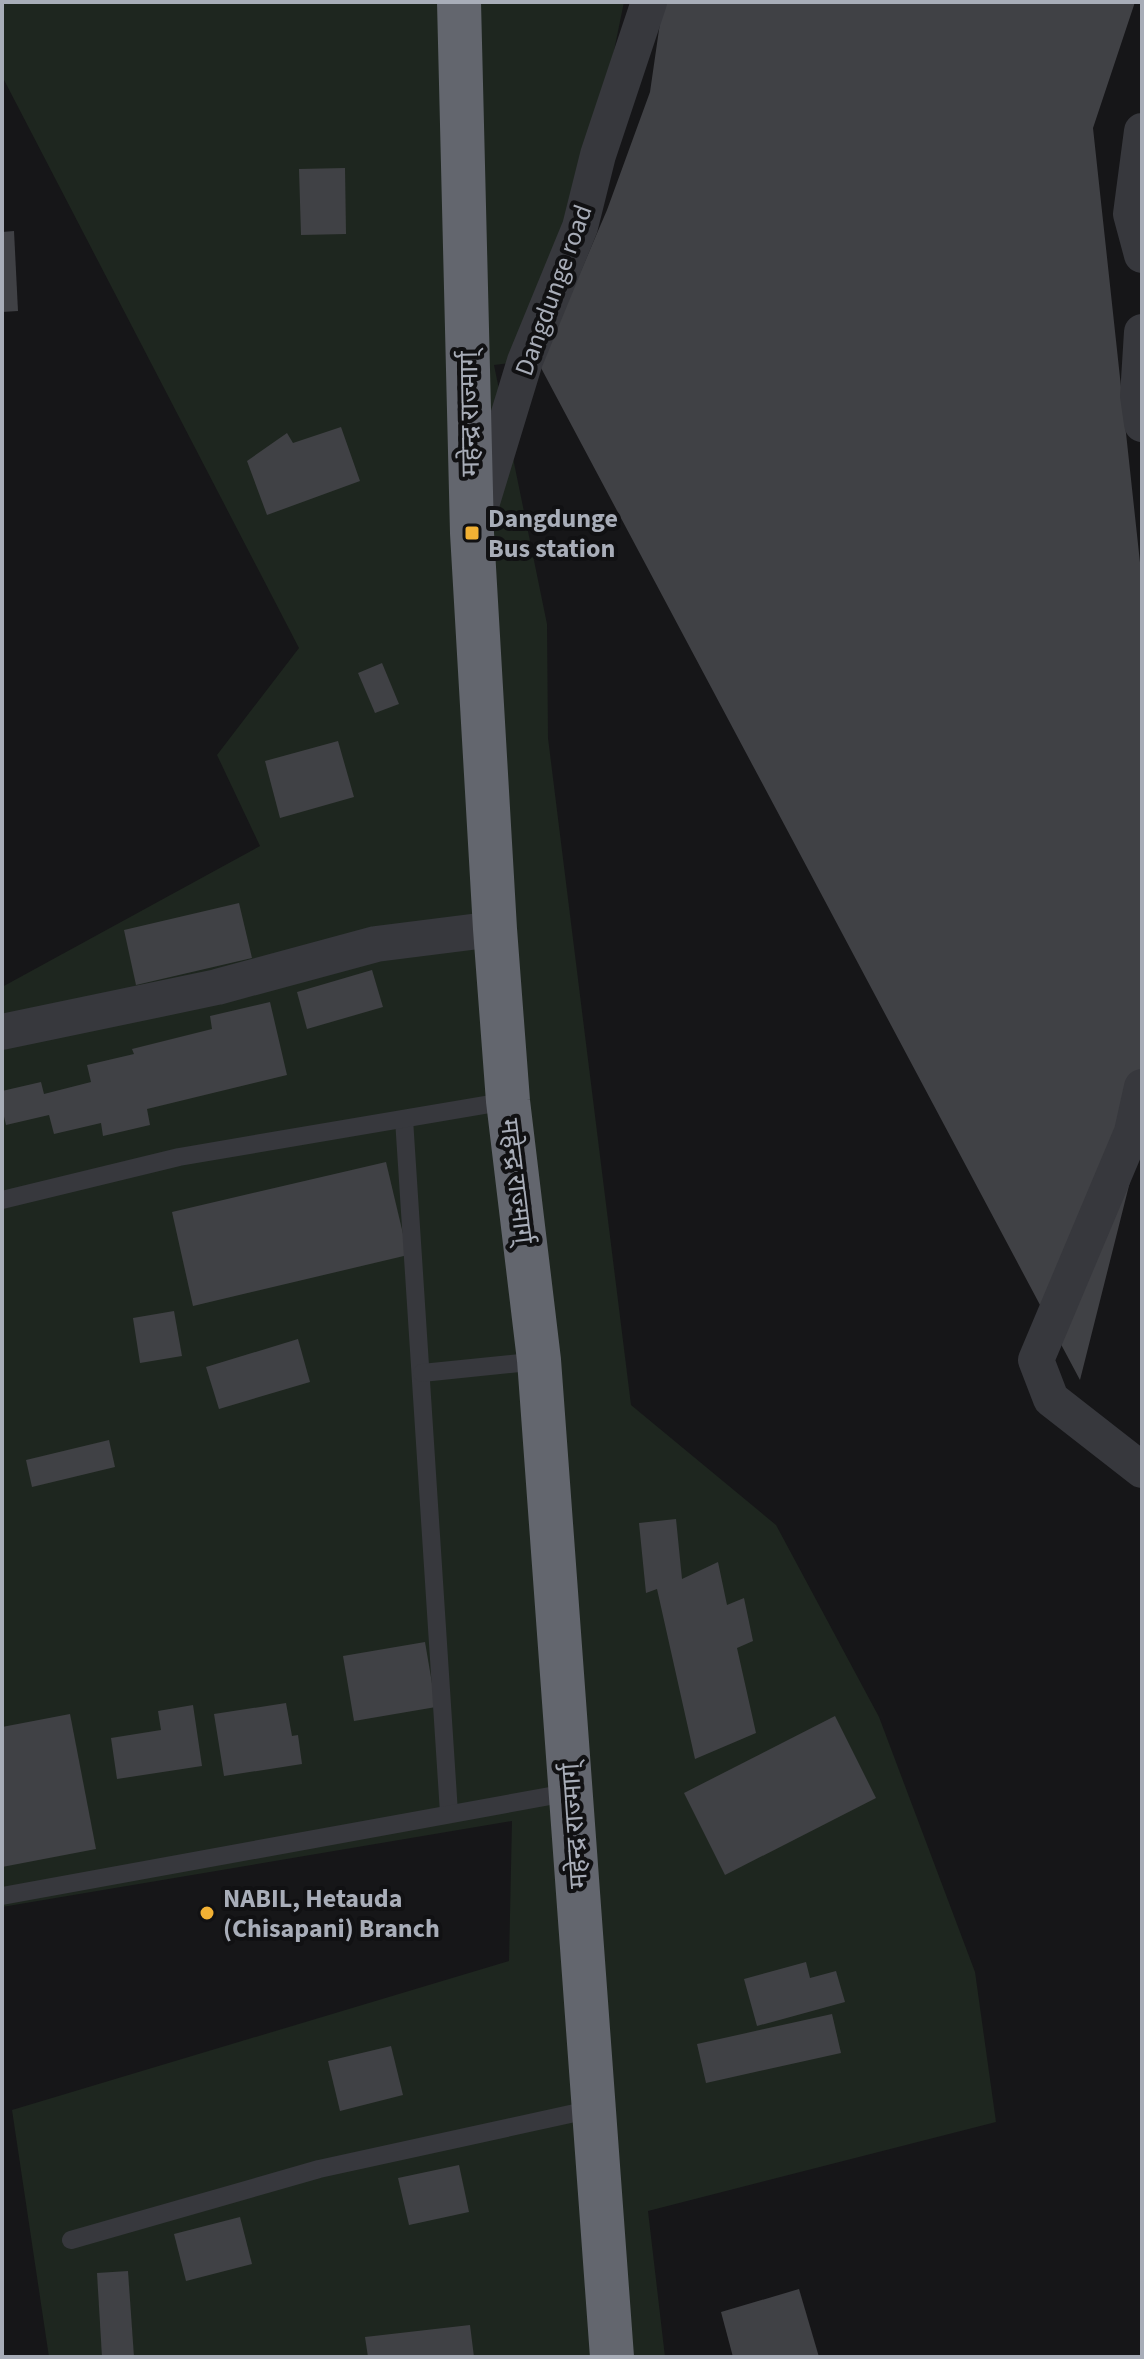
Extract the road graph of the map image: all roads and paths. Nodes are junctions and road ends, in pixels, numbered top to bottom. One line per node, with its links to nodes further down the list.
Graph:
1 (459, 2): 7 (highway, महेन्द्र राज्मार्ग्)
2 (649, 2): 7 (street, Dangdunge road)
3 (1142, 131): 4 (street)
4 (1142, 255)
5 (1142, 332): 6 (street)
6 (1142, 424)
7 (472, 533): 8 (highway, महेन्द्र राज्मार्ग्)
8 (495, 929): 9 (street); 11 (highway, महेन्द्र राज्मार्ग्)
9 (2, 1032)
10 (1142, 1087): 16 (street)
11 (508, 1101): 12 (lane); 14 (highway, महेन्द्र राज्मार्ग्)
12 (404, 1119): 13 (lane); 15 (lane)
13 (2, 1200)
14 (539, 1360): 15 (lane); 17 (highway, महेन्द्र राज्मार्ग्)
15 (422, 1373): 18 (lane)
16 (1142, 1470)
17 (572, 1792): 18 (lane); 20 (highway, महेन्द्र राज्मार्ग्)
18 (449, 1813): 19 (lane)
19 (2, 1896)
20 (593, 2109): 21 (lane); 22 (highway, महेन्द्र राज्मार्ग्)
21 (71, 2240)
22 (612, 2357)

